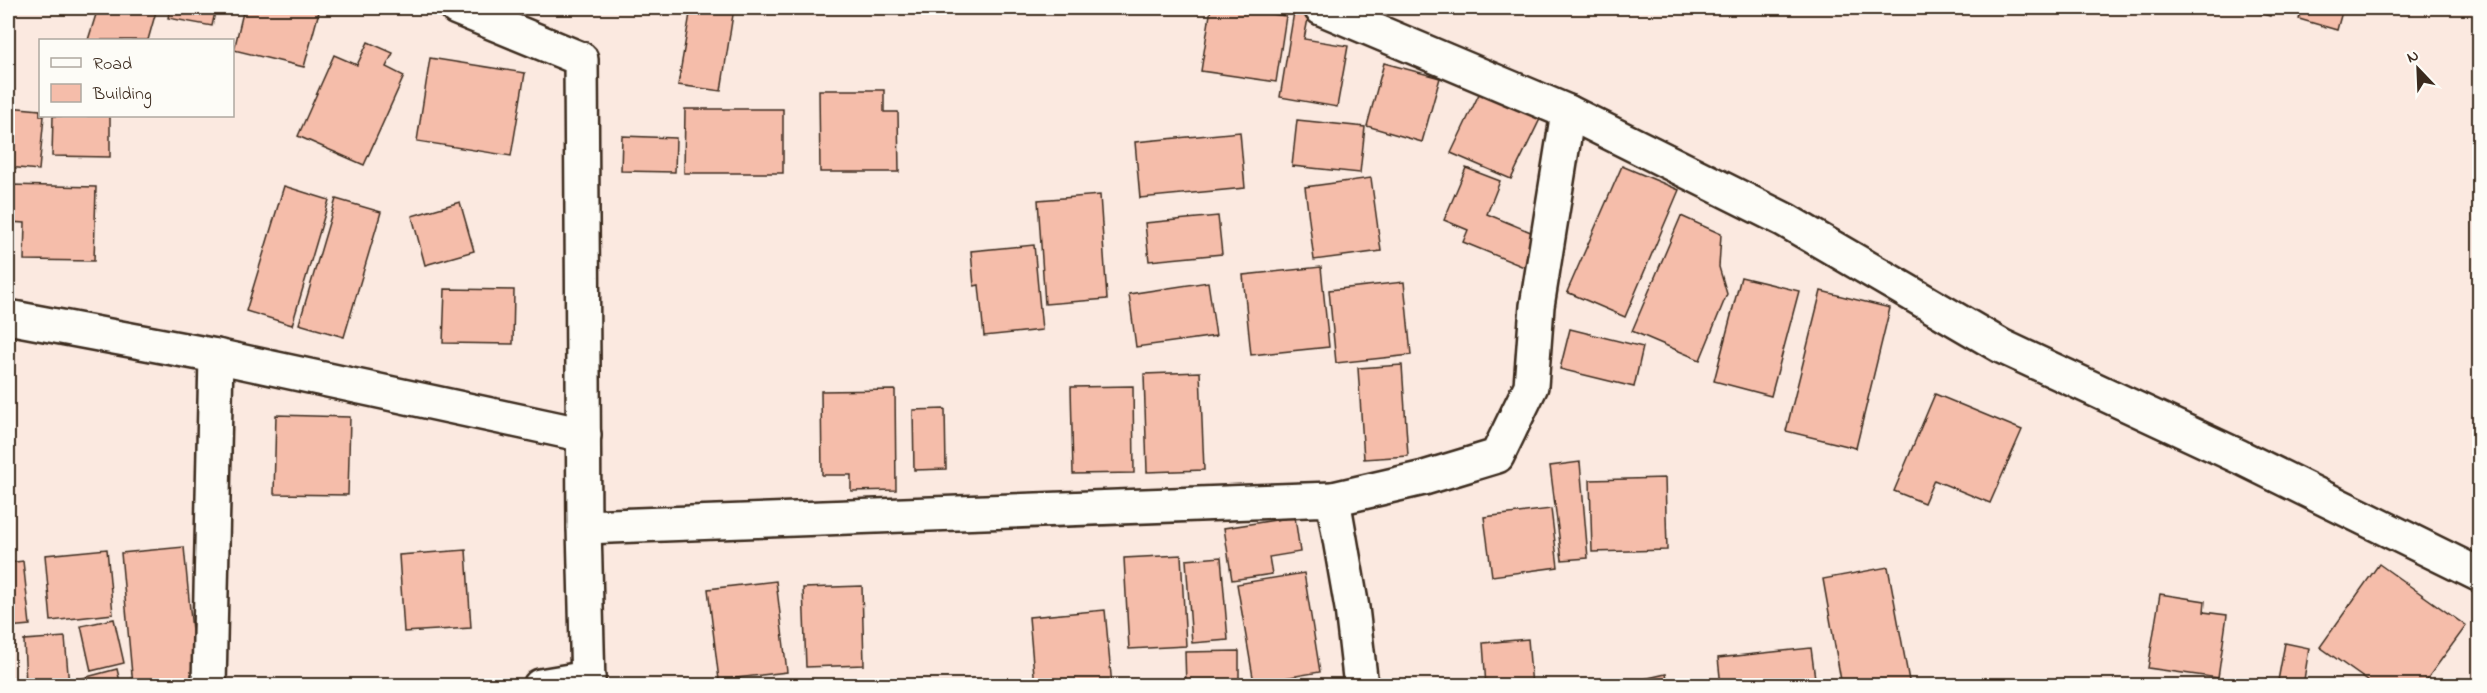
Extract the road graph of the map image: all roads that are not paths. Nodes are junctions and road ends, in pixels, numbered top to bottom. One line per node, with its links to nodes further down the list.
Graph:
1 (457, 8): 6 (street)
2 (1321, 8): 3 (street)
3 (1568, 112): 7 (street); 9 (street)
4 (8, 317): 5 (street)
5 (216, 356): 6 (street); 11 (street)
6 (584, 435): 8 (street)
7 (1333, 499): 8 (street); 13 (street)
8 (584, 527): 10 (street)
9 (2480, 575)
10 (588, 682): 12 (street)
11 (209, 686)
12 (540, 686)
13 (1361, 686)

